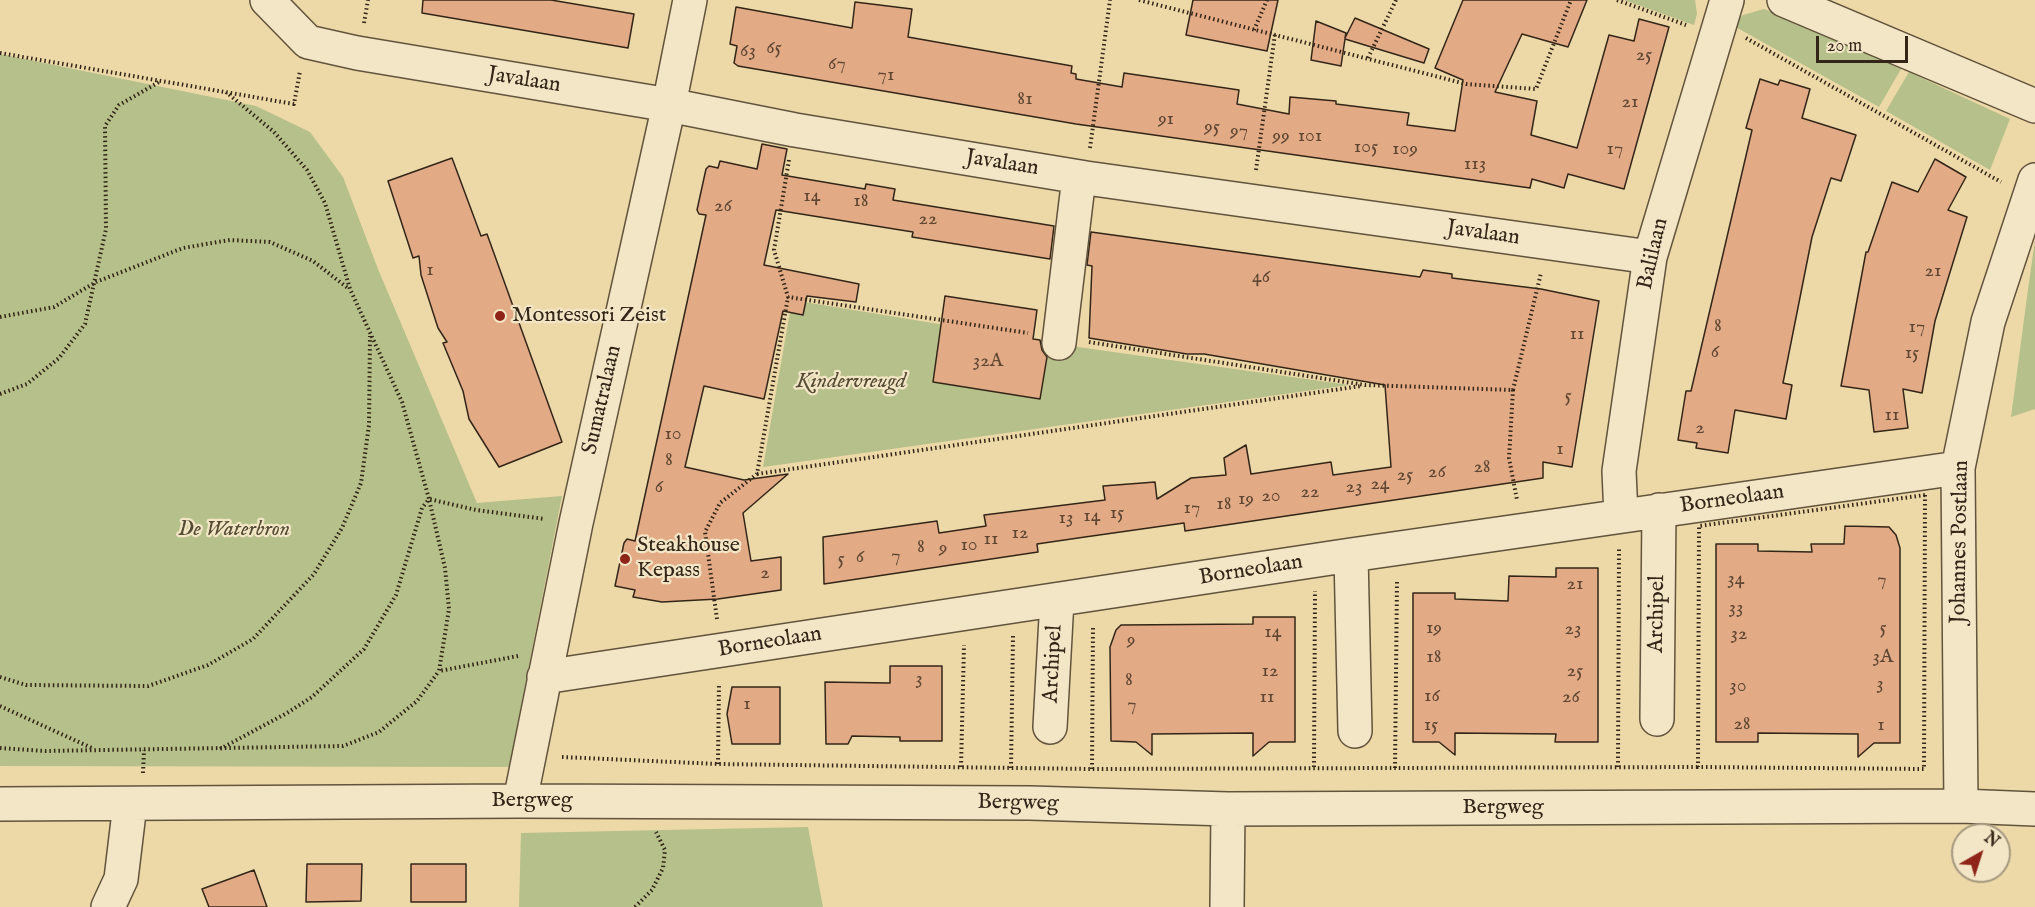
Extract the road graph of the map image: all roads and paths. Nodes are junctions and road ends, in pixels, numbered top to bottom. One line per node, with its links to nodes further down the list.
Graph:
1 (267, 0): 14 (street)
2 (690, 0): 19 (street, Sumatralaan)
3 (1110, 0): 22 (path)
4 (1139, 0): 10 (path)
5 (1268, 0): 12 (path)
6 (1395, 0): 16 (path)
7 (1571, 0): 16 (path)
8 (1617, 0): 11 (path)
9 (1784, 0): 20 (street)
10 (1158, 2): 12 (path)
11 (1721, 20): 23 (path); 26 (street, Balilaan)
12 (1254, 30): 13 (path)
13 (1275, 34): 16 (path); 24 (path)
14 (308, 42): 18 (path); 19 (street, Javalaan)
15 (0, 53): 17 (path)
16 (1368, 58)
17 (161, 81): 18 (path); 27 (path)
18 (225, 92): 28 (path)
19 (669, 105): 21 (street, Javalaan); 41 (street, Sumatralaan)
20 (2035, 106)
21 (795, 130): 22 (street, Javalaan); 29 (path)
22 (1083, 178): 24 (street, Javalaan); 32 (street)
23 (2032, 188): 36 (street, Johannes Postlaan)
24 (1252, 200): 25 (street, Javalaan)
25 (1548, 243): 26 (street, Javalaan); 34 (path)
26 (1650, 257): 40 (street, Balilaan)
27 (96, 282): 28 (path); 30 (path); 35 (path)
28 (350, 289): 31 (path)
29 (788, 297): 32 (path); 37 (path)
30 (0, 317)
31 (370, 335): 38 (path); 54 (path)
32 (1059, 341): 33 (path)
33 (1365, 385): 34 (path); 37 (path)
34 (1513, 390): 42 (path)
35 (0, 394)
36 (1958, 468): 39 (street, Borneolaan); 76 (street, Johannes Postlaan)
37 (757, 474): 51 (path)
38 (429, 499): 41 (path); 53 (path); 60 (path)
39 (1659, 510): 40 (street, Borneolaan); 56 (street, Archipel)
40 (1622, 516): 42 (street, Borneolaan)
41 (576, 523): 52 (street, Sumatralaan)
42 (1521, 530): 44 (street, Borneolaan)
43 (1619, 548): 67 (path)
44 (1351, 555): 47 (street, Borneolaan); 58 (street)
45 (1397, 568): 70 (path)
46 (1315, 584): 66 (path)
47 (1057, 600): 51 (street, Borneolaan); 57 (street, Archipel)
48 (1093, 617): 71 (path)
49 (1013, 630): 69 (path)
50 (965, 633): 65 (path)
51 (719, 662): 52 (street, Borneolaan); 64 (path)
52 (547, 666): 53 (path); 63 (street, Sumatralaan)
53 (439, 671): 60 (path)
54 (0, 678)
55 (0, 706): 61 (path)
56 (1657, 719)
57 (1050, 727)
58 (1355, 730)
59 (0, 748): 61 (path)
60 (220, 749): 62 (path)
61 (94, 750): 62 (path)
62 (144, 750): 72 (path)
63 (529, 755): 64 (path); 73 (street, Sumatralaan)
64 (718, 764): 65 (path)
65 (961, 767): 69 (path)
66 (1314, 767): 70 (path); 71 (path)
67 (1618, 767): 68 (path); 70 (path)
68 (1698, 767): 68 (path)
69 (1011, 768): 71 (path)
70 (1395, 768)
71 (1092, 769)
72 (143, 774)
73 (520, 801): 75 (street, Bergweg); 77 (street, Bergweg)
74 (0, 804): 75 (street, Bergweg)
75 (130, 804): 80 (street)
76 (1961, 806): 77 (street, Bergweg); 78 (street, Bergweg)
77 (1228, 809): 82 (street)
78 (2035, 809)
79 (655, 830): 81 (path)
80 (108, 907)
81 (635, 907)
82 (1227, 907)

